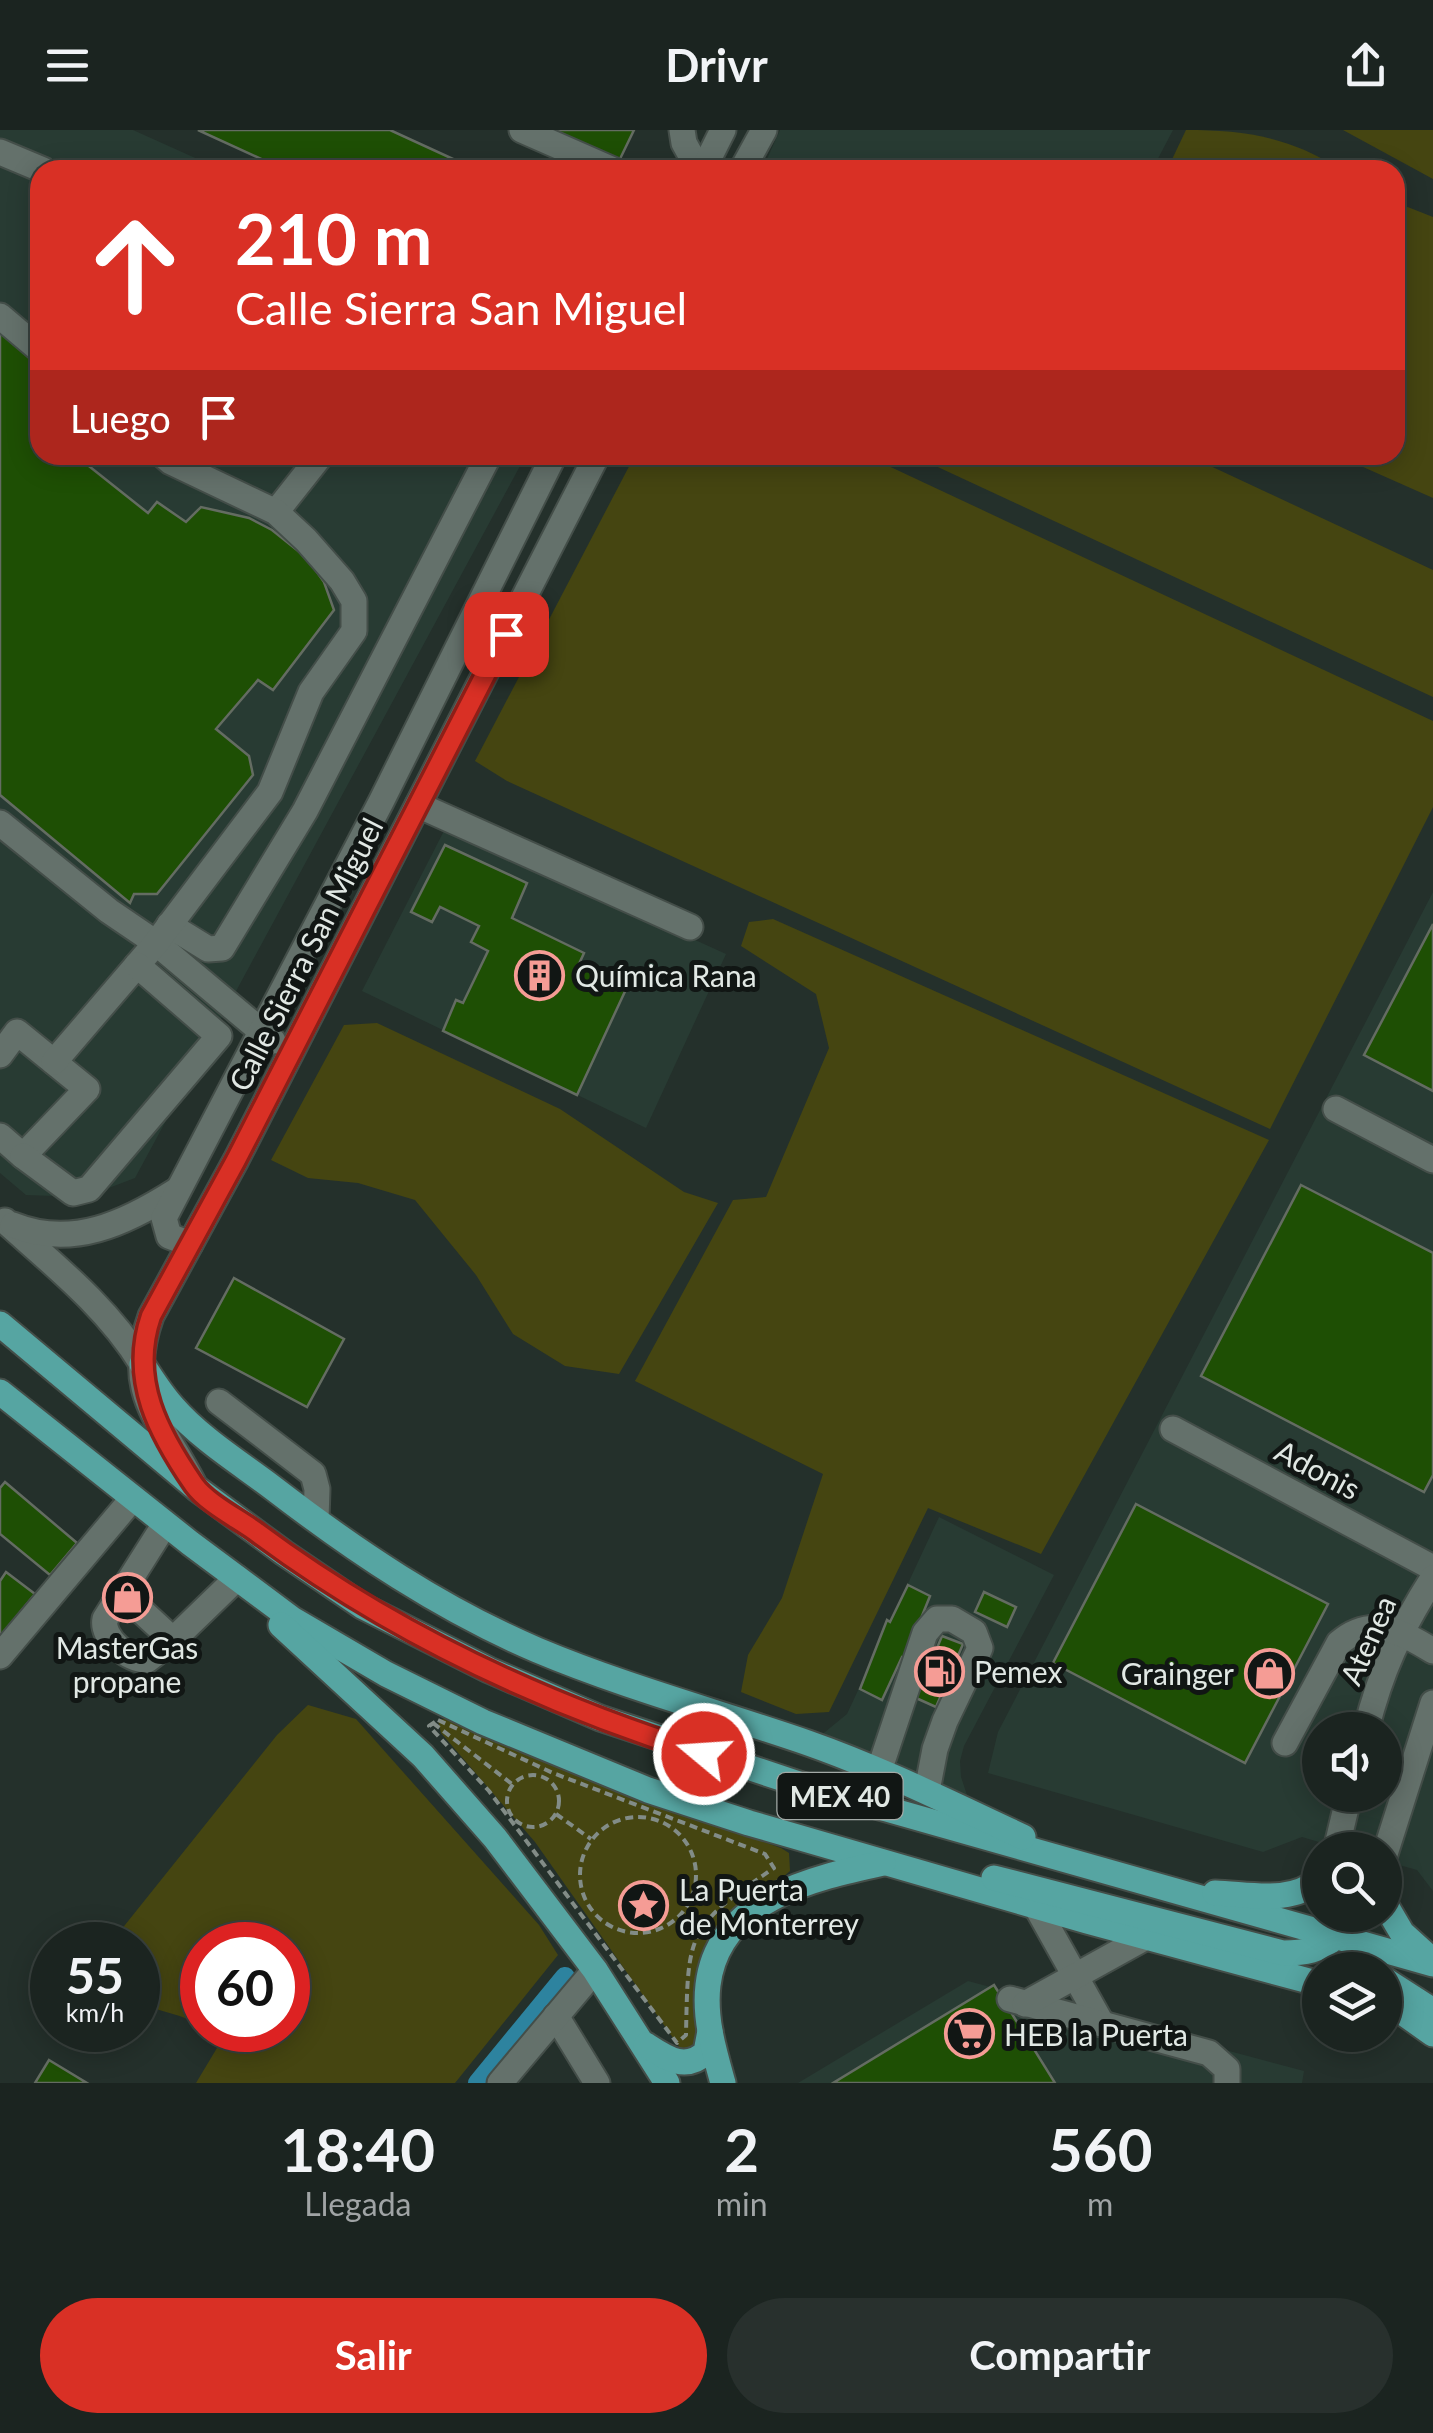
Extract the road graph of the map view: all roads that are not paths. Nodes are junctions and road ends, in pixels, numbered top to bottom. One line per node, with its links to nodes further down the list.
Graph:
1 (522, 130): 6 (street)
2 (682, 130): 7 (street)
3 (723, 130): 8 (street)
4 (764, 130): 9 (street)
5 (0, 152): 10 (street)
6 (590, 160)
7 (695, 160)
8 (706, 160)
9 (748, 160)
10 (30, 165)
11 (0, 316): 12 (street)
12 (30, 342)
13 (183, 465): 18 (street)
14 (313, 465): 18 (street)
15 (484, 465): 20 (street)
16 (549, 465): 27 (street, Calle Sierra San Miguel)
17 (592, 465): 22 (street, Calle Sierra San Miguel)
18 (276, 512): 19 (street)
19 (354, 631): 20 (street); 21 (street)
20 (390, 650): 23 (street)
21 (270, 792): 23 (street); 26 (street)
22 (418, 805): 25 (street); 29 (street, Calle Sierra San Miguel)
23 (305, 811): 26 (street)
24 (0, 822): 26 (street)
25 (690, 927)
26 (152, 947): 27 (street); 30 (street); 33 (street)
27 (257, 1040): 29 (street); 35 (street, Calle Sierra San Miguel)
28 (0, 1055): 30 (street)
29 (288, 1059): 37 (street, Calle Sierra San Miguel)
30 (54, 1062): 33 (street)
31 (1336, 1109): 34 (street)
32 (0, 1136): 33 (street)
33 (23, 1156)
34 (1433, 1160)
35 (180, 1188): 36 (street); 37 (street, Calle Sierra San Miguel)
36 (3, 1219): 39 (street)
37 (190, 1244): 39 (street, Calle Sierra San Miguel)
38 (0, 1324): 43 (main road, MEX 40)
39 (142, 1364): 43 (street, Calle Sierra San Miguel); 45 (main road)
40 (0, 1392): 44 (main road, MEX 40)
41 (220, 1402): 45 (street)
42 (1173, 1428): 47 (street, Adonis)
43 (196, 1488): 51 (main road, MEX 40)
44 (133, 1498): 46 (main road, MEX 40); 55 (street)
45 (316, 1519): 56 (main road)
46 (165, 1524): 49 (main road, MEX 40); 50 (street)
47 (1433, 1568)
48 (1433, 1578): 52 (street, Atenea)
49 (243, 1582): 53 (street); 63 (main road, MEX 40); 76 (main road)
50 (122, 1593): 53 (street); 53 (street)
51 (362, 1606): 56 (main road); 64 (main road, MEX 40)
52 (1400, 1630): 54 (street); 58 (street, Atenea); 59 (street)
53 (173, 1640)
54 (1433, 1651)
55 (0, 1656)
56 (596, 1674): 60 (main road)
57 (1433, 1702): 62 (street)
58 (1371, 1712)
59 (1285, 1742)
60 (879, 1771): 61 (main road); 61 (street)
61 (926, 1791): 64 (main road)
62 (1392, 1832)
63 (888, 1862): 65 (main road, MEX 40); 84 (main road)
64 (1082, 1866): 67 (main road, MEX 40)
65 (924, 1872): 68 (main road, MEX 40); 70 (main road)
66 (1302, 1890): 67 (main road)
67 (1178, 1894): 69 (main road, MEX 40)
68 (1036, 1906): 73 (main road, MEX 40); 75 (street)
69 (1302, 1915)
70 (1334, 1932)
71 (1363, 1932): 74 (main road, MEX 40)
72 (1401, 1932): 74 (main road)
73 (1146, 1937): 75 (street); 77 (main road, MEX 40)
74 (1433, 1963)
75 (1077, 1964): 83 (street); 83 (street)
76 (595, 1970): 82 (street); 86 (main road)
77 (1302, 1979)
78 (1402, 1991): 81 (main road)
79 (1402, 2004): 81 (main road)
80 (1402, 2012): 85 (main road)
81 (1433, 2012)
82 (556, 2016): 87 (street); 88 (street)
83 (1102, 2024): 91 (street)
84 (710, 2030): 86 (main road); 90 (main road)
85 (1433, 2034)
86 (646, 2045): 89 (main road)
87 (500, 2083)
88 (596, 2083)
89 (667, 2083)
90 (723, 2083)
91 (1226, 2083)

